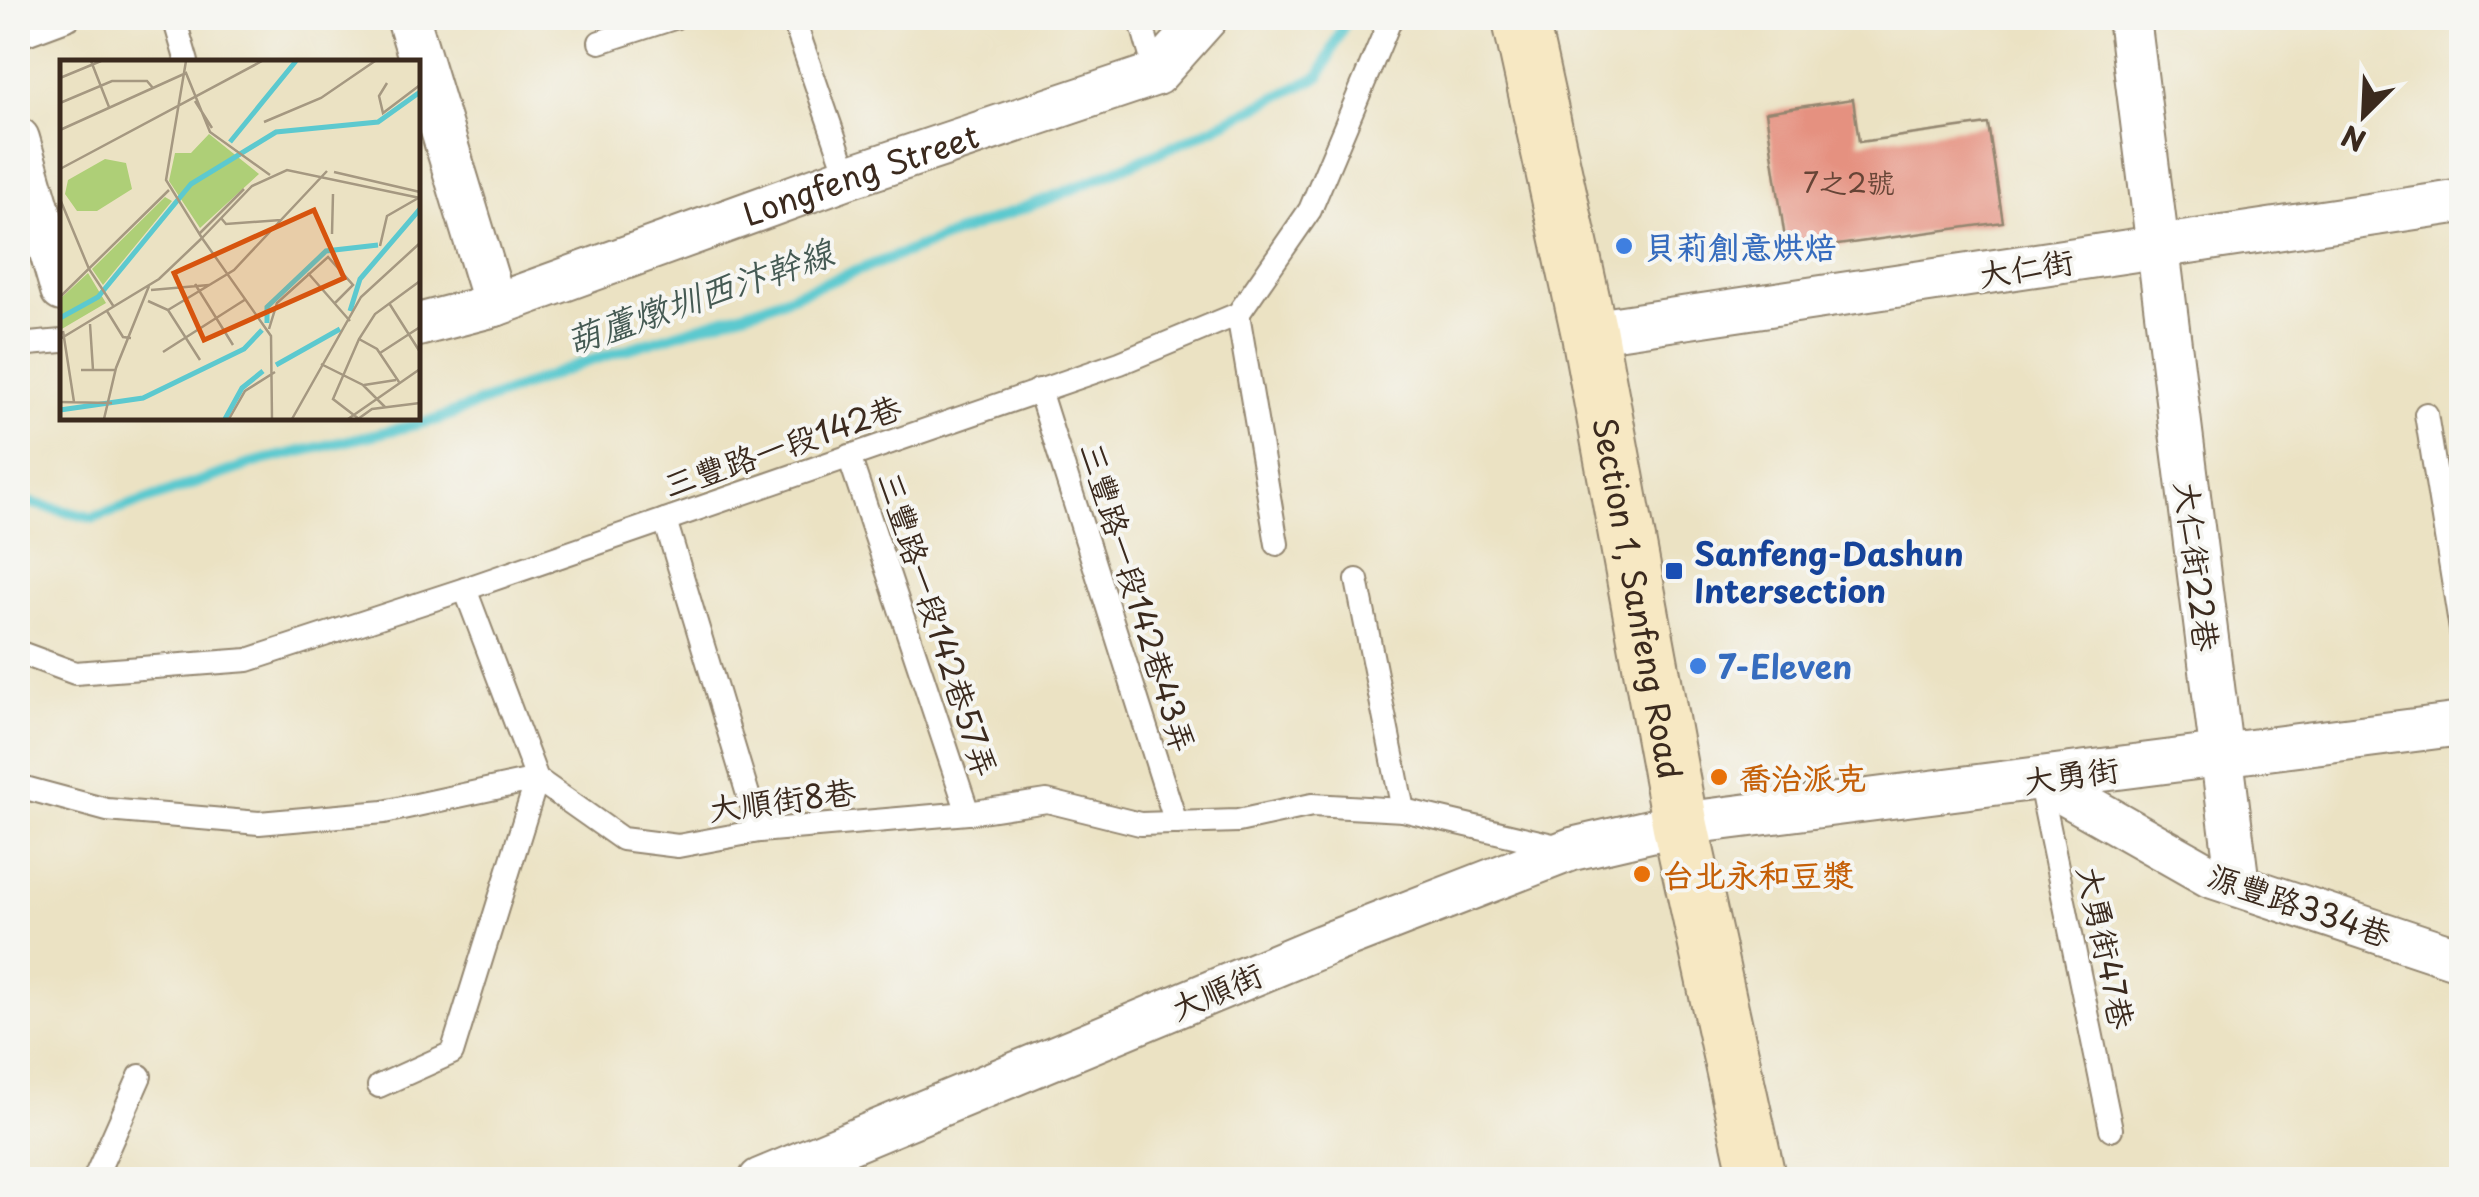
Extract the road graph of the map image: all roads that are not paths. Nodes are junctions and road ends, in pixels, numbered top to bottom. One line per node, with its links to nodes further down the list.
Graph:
1 (69, 18): 11 (lane)
2 (174, 18): 13 (lane)
3 (408, 18): 20 (street)
4 (674, 18): 12 (lane)
5 (793, 18): 16 (lane)
6 (1140, 18): 14 (lane)
7 (1206, 18): 14 (street, Longfeng Street)
8 (1392, 18): 21 (lane)
9 (1520, 18): 23 (street, Section 1, Sanfeng Road)
10 (2130, 18): 18 (street, 大仁街22巷)
11 (18, 36)
12 (600, 42)
13 (186, 60)
14 (1156, 74): 16 (street, Longfeng Street)
15 (18, 141): 19 (street)
16 (848, 178): 20 (street, Longfeng Street)
17 (2462, 201): 18 (street, 大仁街)
18 (2158, 247): 23 (street, 大仁街); 36 (street, 大仁街22巷)
19 (60, 283)
20 (495, 305): 22 (street, Longfeng Street)
21 (1238, 314): 26 (lane, 三豐路一段142巷); 30 (lane)
22 (420, 324)
23 (1590, 332): 43 (street, Section 1, Sanfeng Road)
24 (60, 341): 25 (lane)
25 (18, 345)
26 (1040, 390): 28 (lane, 三豐路一段142巷); 42 (lane, 三豐路一段142巷43弄)
27 (2426, 414): 33 (lane)
28 (849, 456): 29 (lane, 三豐路一段142巷); 41 (lane, 三豐路一段142巷57弄)
29 (666, 520): 32 (lane, 三豐路一段142巷); 44 (lane)
30 (1277, 544)
31 (1357, 580): 40 (lane)
32 (465, 589): 34 (lane, 三豐路一段142巷); 38 (lane)
33 (2462, 636)
34 (18, 652)
35 (2462, 724): 36 (street, 大勇街)
36 (2222, 754): 37 (street, 大勇街); 46 (street, 大仁街22巷)
37 (2038, 778): 43 (street, 大勇街); 46 (street, 源豐路334巷); 50 (lane, 大勇街47巷)
38 (537, 779): 39 (lane); 44 (lane, 大順街8巷); 49 (lane)
39 (18, 786)
40 (1404, 810): 42 (lane, 大順街8巷); 45 (lane, 大順街8巷)
41 (968, 813): 42 (lane, 大順街8巷); 44 (lane, 大順街8巷)
42 (1176, 822)
43 (1680, 824): 45 (street, 大順街); 53 (street, Section 1, Sanfeng Road)
44 (759, 831)
45 (1572, 850): 52 (street, 大順街)
46 (2238, 885): 47 (street, 源豐路334巷)
47 (2462, 960)
48 (140, 1076): 51 (lane)
49 (378, 1086)
50 (2112, 1129)
51 (94, 1180)
52 (760, 1180)
53 (1758, 1180)

